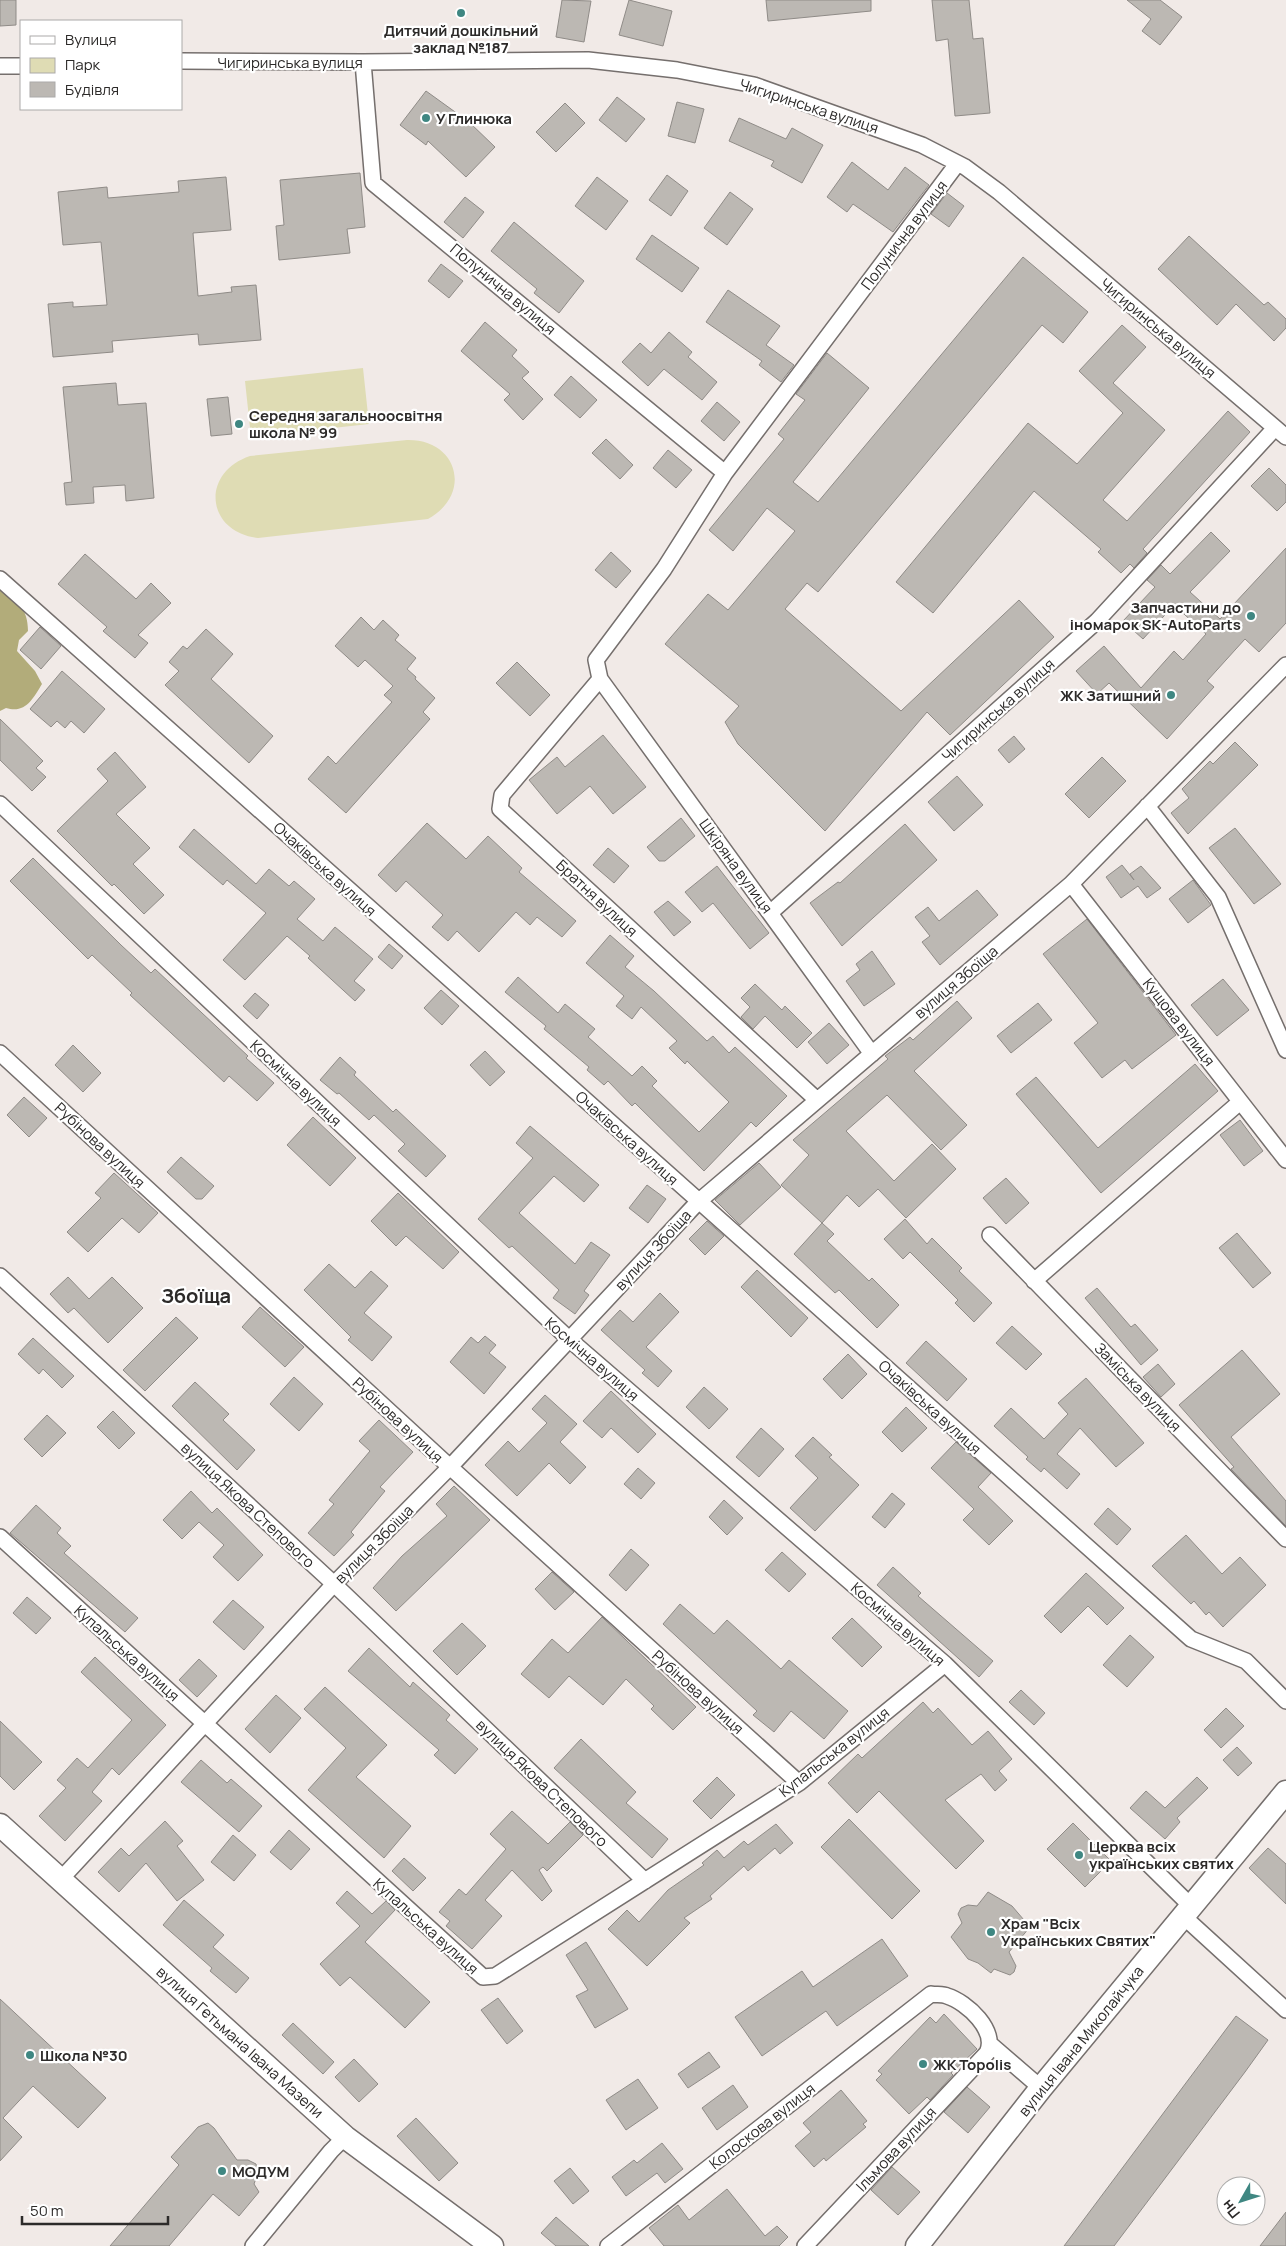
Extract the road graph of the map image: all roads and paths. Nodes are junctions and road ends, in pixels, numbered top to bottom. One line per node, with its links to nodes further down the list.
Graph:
1 (182, 61): 2 (street, Чигиринська вулиця)
2 (362, 62): 5 (street, Чигиринська вулиця); 7 (street, Полунична вулиця)
3 (0, 66): 4 (street)
4 (20, 66)
5 (957, 164): 6 (street, Чигиринська вулиця); 7 (street, Полунична вулиця)
6 (1280, 432): 14 (street, Чигиринська вулиця)
7 (725, 473): 10 (street, Полунична вулиця)
8 (0, 579): 21 (street, Очаківська вулиця)
9 (1286, 665): 12 (street, вулиця Збоїща)
10 (600, 678): 14 (street, Шкіряна вулиця); 18 (street, Братня вулиця)
11 (0, 804): 25 (street, Космічна вулиця)
12 (1148, 806): 13 (street, вулиця Збоїща); 15 (street)
13 (1071, 884): 17 (street, вулиця Збоїща); 19 (street, Кущова вулиця)
14 (770, 913): 17 (street, Шкіряна вулиця)
15 (1286, 1050)
16 (0, 1053): 26 (street, Рубінова вулиця)
17 (872, 1054): 18 (street, вулиця Збоїща)
18 (817, 1100): 21 (street, вулиця Збоїща)
19 (1240, 1102): 20 (street, Кущова вулиця); 24 (street)
20 (1286, 1160)
21 (698, 1202): 25 (street, вулиця Збоїща); 31 (street, Очаківська вулиця)
22 (990, 1236): 24 (street, Заміська вулиця)
23 (0, 1276): 29 (street, вулиця Якова Степового)
24 (1034, 1281): 28 (street, Заміська вулиця)
25 (570, 1340): 26 (street, вулиця Збоїща); 30 (street, Космічна вулиця)
26 (450, 1467): 29 (street, вулиця Збоїща); 33 (street, Рубінова вулиця)
27 (0, 1537): 32 (street, Купальська вулиця)
28 (1286, 1539)
29 (334, 1584): 32 (street, вулиця Збоїща); 37 (street, вулиця Якова Степового)
30 (945, 1664): 33 (street, Купальська вулиця); 38 (street, Космічна вулиця)
31 (1286, 1700)
32 (205, 1724): 36 (street, вулиця Збоїща); 37 (street, Купальська вулиця)
33 (799, 1783): 37 (street, Купальська вулиця)
34 (1286, 1792): 38 (main road, вулиця Івана Миколайчука)
35 (0, 1824): 36 (main road, вулиця Гетьмана Івана Мазепи)
36 (62, 1879): 42 (main road, вулиця Гетьмана Івана Мазепи)
37 (645, 1880)
38 (1187, 1911): 39 (street, Космічна вулиця); 41 (main road, вулиця Івана Миколайчука)
39 (1286, 2010)
40 (988, 2048): 41 (street); 45 (street, Колоскова вулиця); 46 (street, Ільмова вулиця)
41 (1041, 2088): 47 (main road, вулиця Івана Миколайчука)
42 (345, 2137): 43 (street); 44 (main road, вулиця Гетьмана Івана Мазепи)
43 (253, 2246)
44 (492, 2246)
45 (608, 2246)
46 (805, 2246)
47 (917, 2246)

